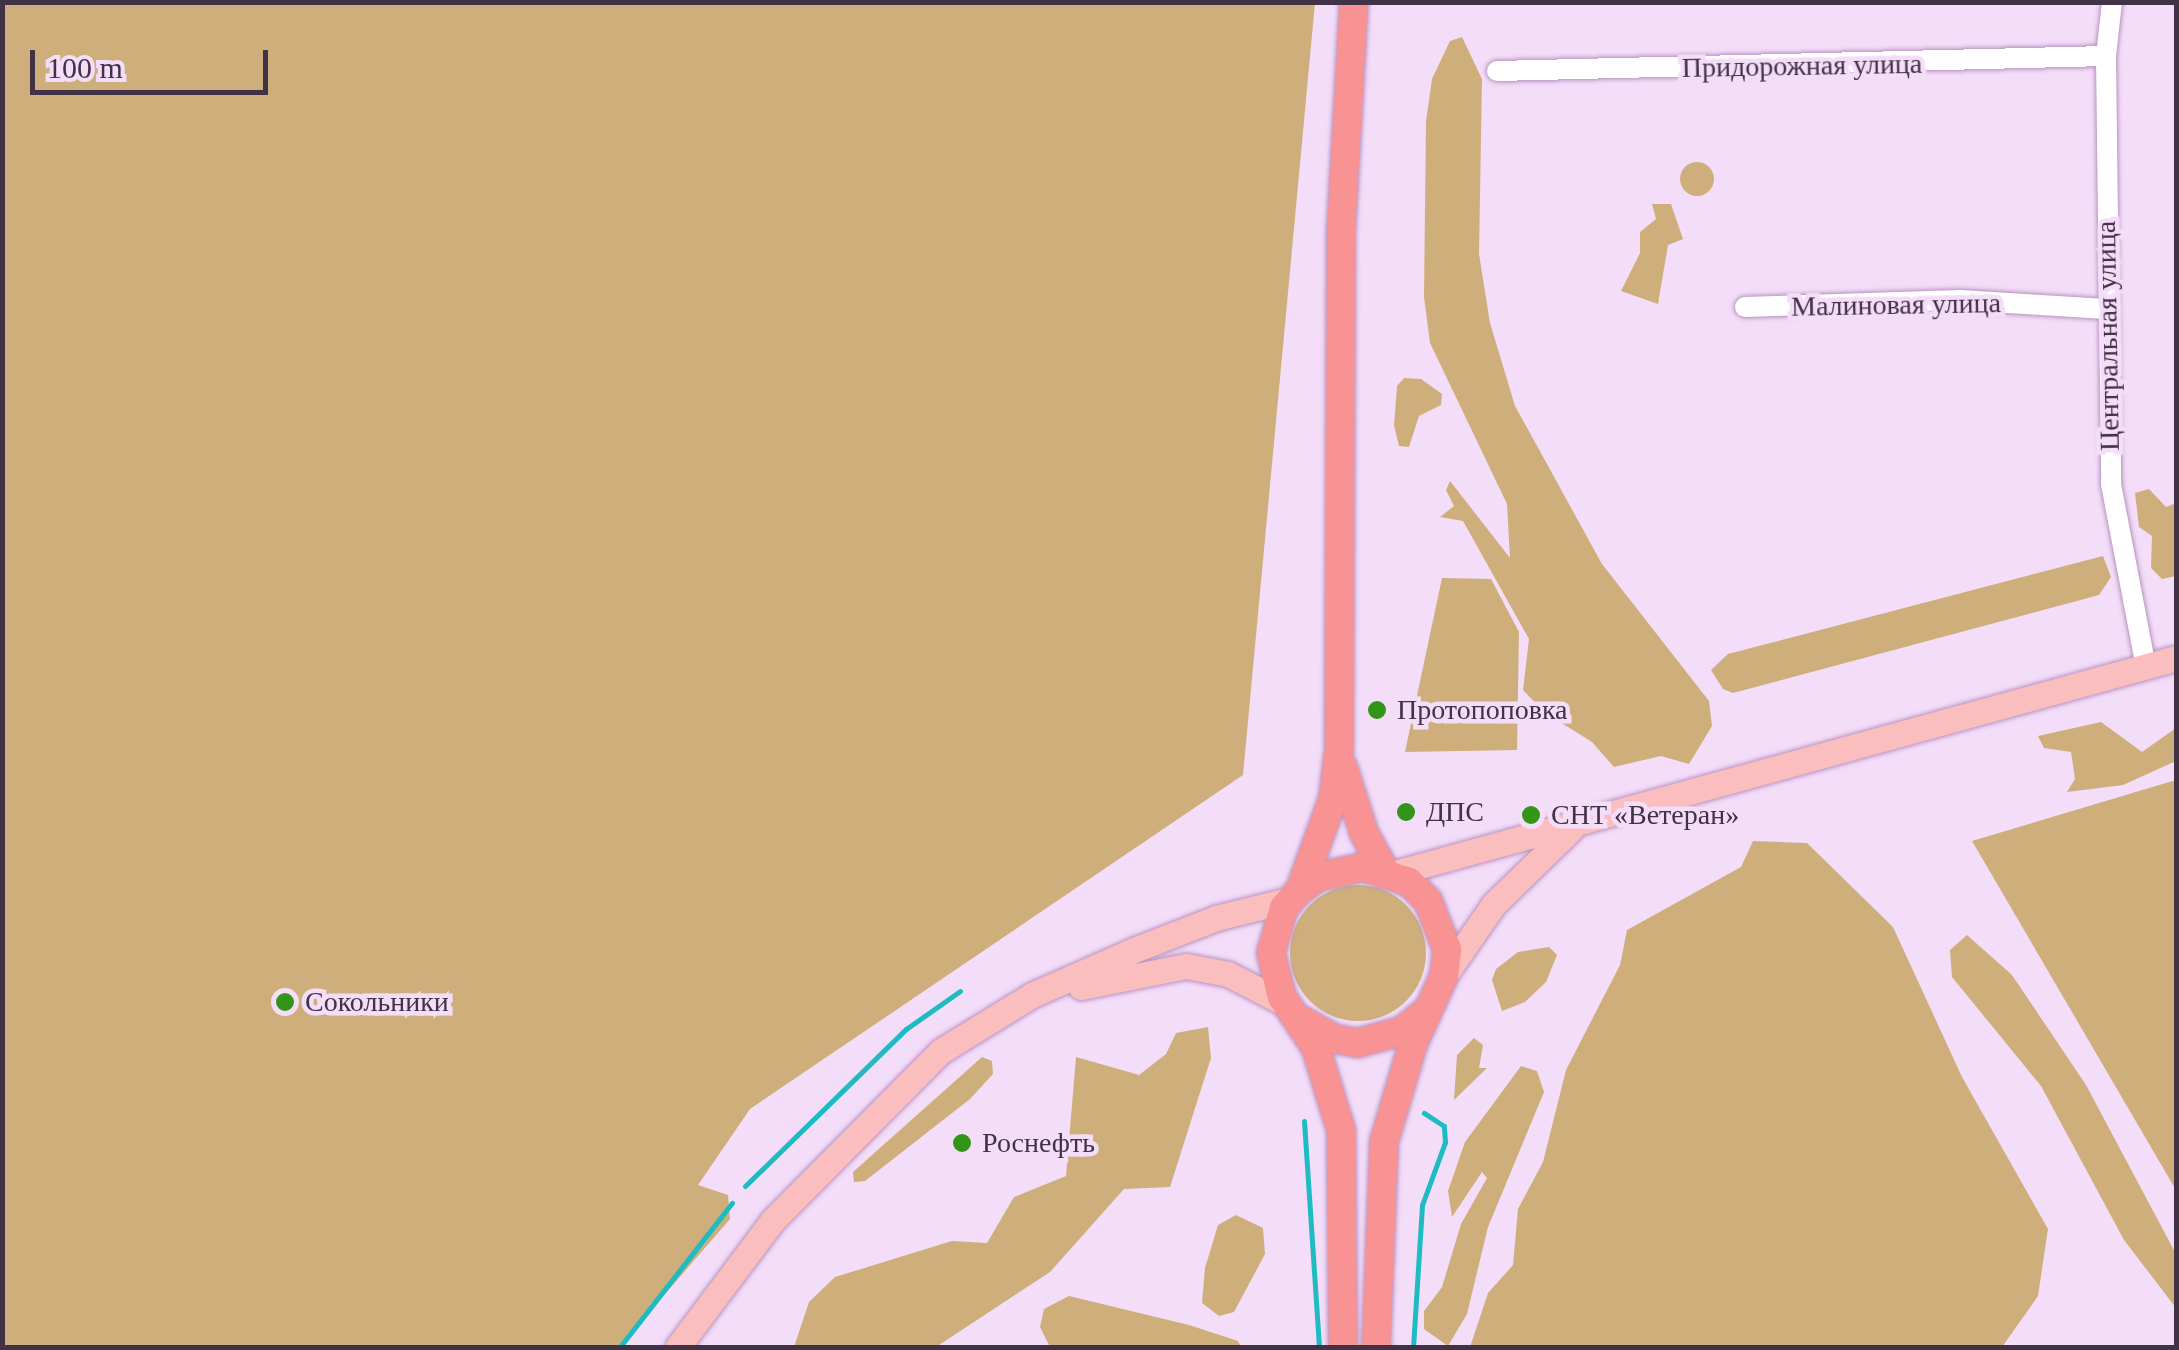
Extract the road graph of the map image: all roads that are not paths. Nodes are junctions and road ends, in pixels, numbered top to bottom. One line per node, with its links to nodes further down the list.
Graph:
1 (1354, 2): 9 (highway)
2 (2112, 2): 3 (street, Центральная улица)
3 (2106, 56): 4 (street, Придорожная улица); 6 (street, Центральная улица)
4 (1498, 71)
5 (1746, 307): 6 (street, Малиновая улица)
6 (2106, 309): 8 (street, Центральная улица)
7 (2176, 658): 8 (main road)
8 (2146, 666): 10 (main road)
9 (1339, 750): 11 (highway); 12 (highway)
10 (1573, 828): 11 (main road); 13 (main road)
11 (1388, 872): 12 (highway); 13 (highway)
12 (1296, 895): 14 (main road); 15 (highway)
13 (1439, 988): 15 (highway); 18 (highway)
14 (1032, 996): 15 (main road); 16 (main road)
15 (1292, 1011): 17 (highway)
16 (677, 1348)
17 (1344, 1348)
18 (1376, 1348)

